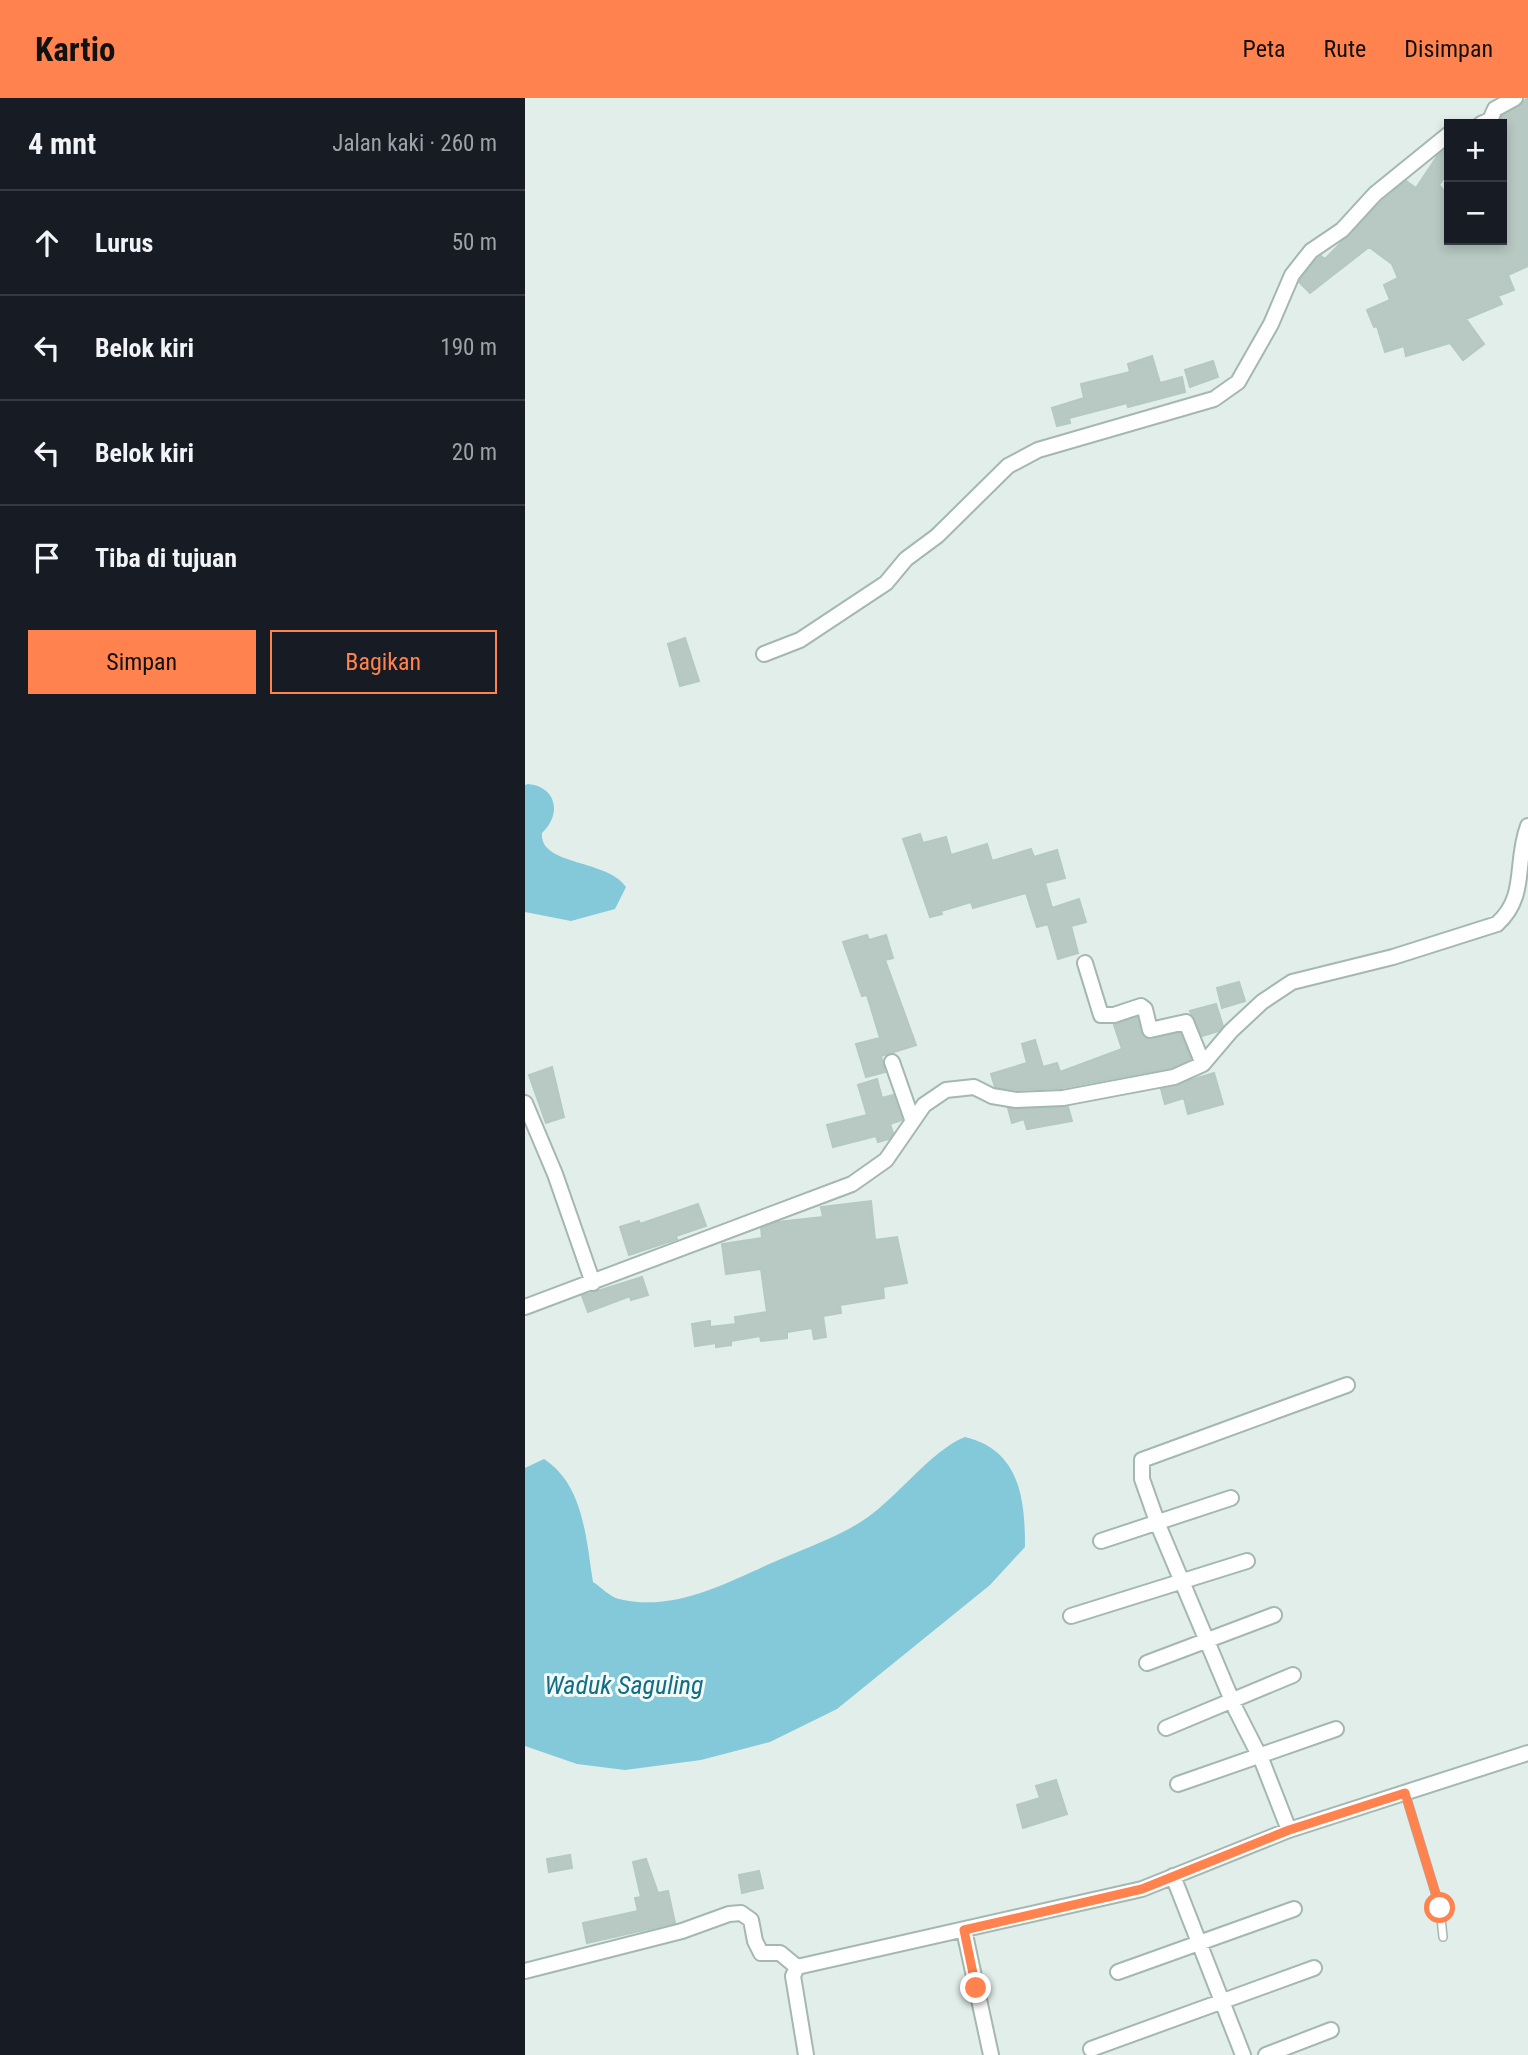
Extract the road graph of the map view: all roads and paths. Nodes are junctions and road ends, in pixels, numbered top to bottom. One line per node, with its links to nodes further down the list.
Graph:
1 (1515, 98): 2 (street)
2 (1490, 119)
3 (1444, 138): 4 (street)
4 (764, 654)
5 (1528, 826): 8 (street)
6 (1085, 963): 8 (street)
7 (892, 1062): 10 (street)
8 (1203, 1064): 10 (street)
9 (525, 1103): 11 (street)
10 (912, 1119): 11 (street)
11 (593, 1283): 12 (street)
12 (525, 1307)
13 (1347, 1385): 15 (street)
14 (1231, 1498): 15 (street)
15 (1157, 1522): 16 (street); 18 (street)
16 (1101, 1541)
17 (1247, 1561): 18 (street)
18 (1183, 1582): 20 (street); 21 (street)
19 (1274, 1615): 21 (street)
20 (1071, 1616)
21 (1207, 1642): 22 (street); 24 (street)
22 (1147, 1663)
23 (1293, 1675): 24 (street)
24 (1232, 1701): 25 (street); 28 (street)
25 (1165, 1728)
26 (1336, 1729): 28 (street)
27 (1528, 1753): 30 (street)
28 (1260, 1755): 29 (street); 31 (street)
29 (1178, 1784)
30 (1405, 1793): 31 (street); 35 (lane)
31 (1289, 1830): 32 (street)
32 (1173, 1876): 34 (street); 36 (street)
33 (1294, 1909): 36 (street)
34 (964, 1930): 37 (street); 45 (street)
35 (1443, 1937)
36 (1199, 1942): 40 (street); 41 (street)
37 (797, 1967): 39 (street); 44 (street)
38 (1314, 1968): 41 (street)
39 (525, 1971)
40 (1118, 1972)
41 (1223, 2002): 43 (street); 46 (street)
42 (1331, 2030): 47 (street)
43 (1091, 2049)
44 (806, 2055)
45 (991, 2055)
46 (1243, 2055)
47 (1266, 2055)

